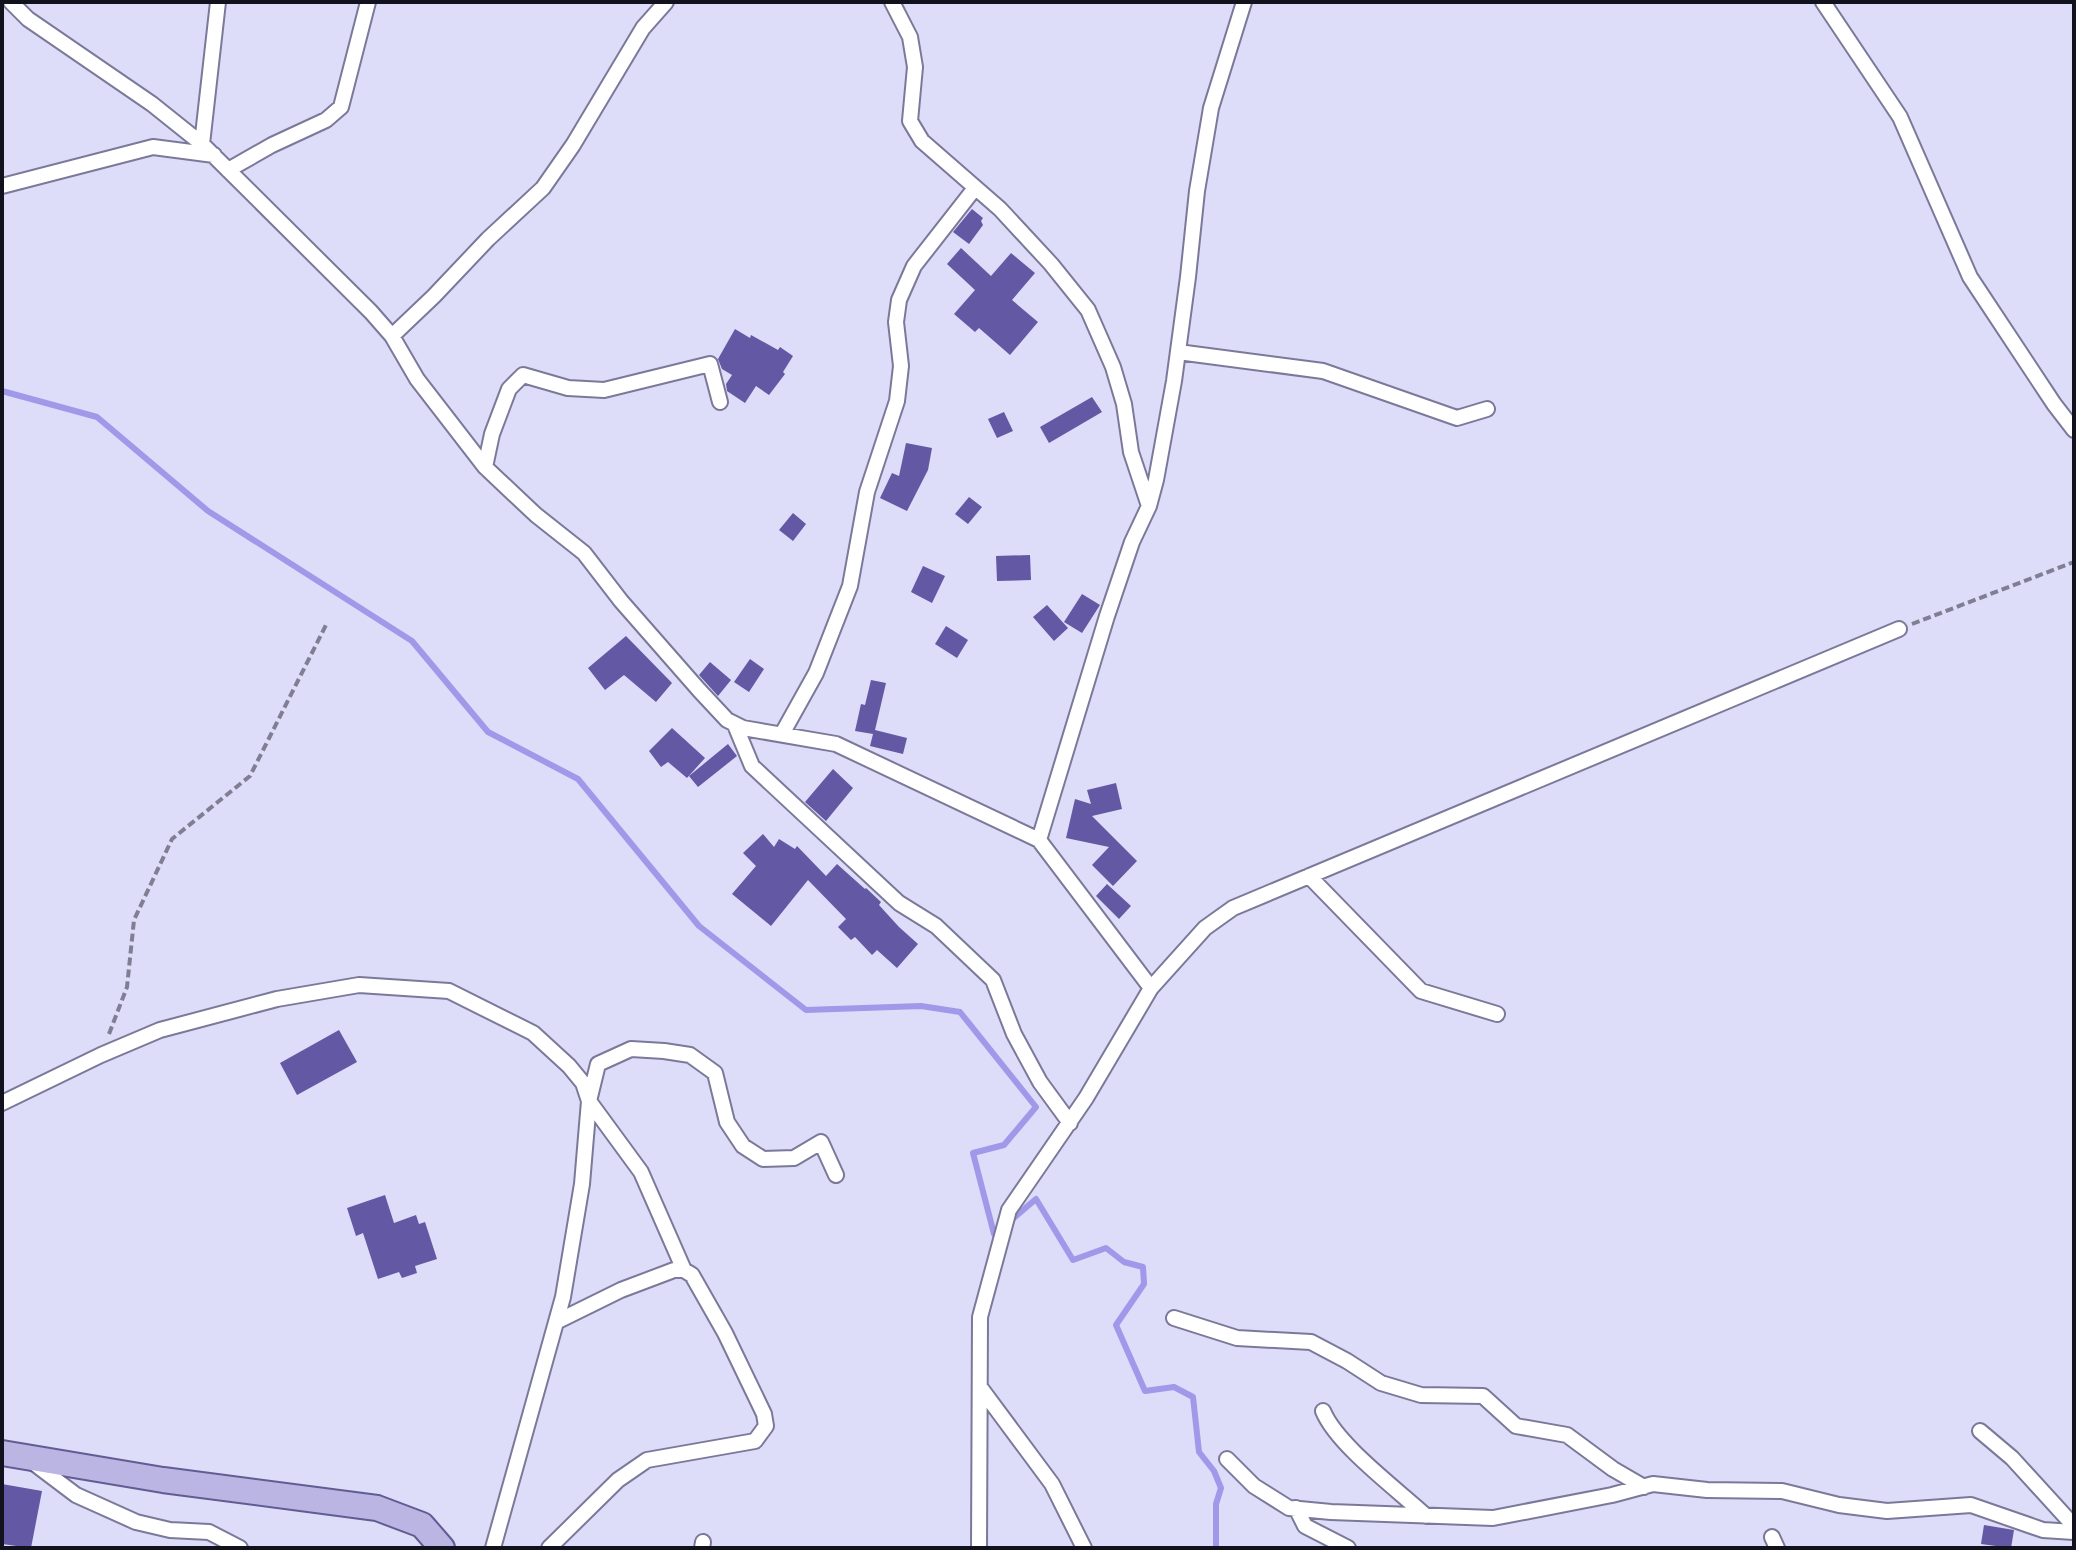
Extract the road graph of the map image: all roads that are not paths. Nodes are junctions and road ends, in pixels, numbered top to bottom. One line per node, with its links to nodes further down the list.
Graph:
1 (11, 2): 8 (street)
2 (218, 2): 8 (street)
3 (368, 2): 10 (street)
4 (666, 2): 13 (street)
5 (892, 2): 12 (street)
6 (1244, 2): 14 (street)
7 (1823, 2): 17 (street)
8 (202, 144): 9 (street)
9 (214, 155): 10 (street); 11 (street)
10 (228, 170): 13 (street)
11 (2, 186)
12 (975, 188): 19 (street); 22 (street)
13 (392, 336): 18 (street)
14 (1178, 352): 16 (street); 19 (street)
15 (720, 402): 18 (street)
16 (1487, 409)
17 (2074, 430)
18 (485, 467): 21 (street)
19 (1149, 506): 23 (street)
20 (1899, 629): 24 (street)
21 (735, 725): 22 (street); 29 (street)
22 (782, 734): 23 (street)
23 (1039, 840): 25 (street)
24 (1309, 876): 25 (street); 26 (street)
25 (1151, 988): 29 (street)
26 (1497, 1014)
27 (589, 1101): 28 (street); 30 (street); 31 (street); 33 (street)
28 (2, 1103)
29 (1070, 1123): 34 (street)
30 (836, 1175)
31 (684, 1270): 33 (street); 46 (street)
32 (1174, 1318): 39 (street)
33 (556, 1322): 45 (street)
34 (980, 1387): 47 (street); 48 (street)
35 (1323, 1411): 41 (street)
36 (1980, 1431): 42 (street)
37 (13, 1454): 43 (street); 44 (main road)
38 (1227, 1459): 40 (street)
39 (1644, 1487): 41 (street); 42 (street)
40 (1296, 1508): 41 (street); 49 (street)
41 (1426, 1516)
42 (2074, 1529)
43 (240, 1548)
44 (442, 1548)
45 (493, 1548)
46 (549, 1548)
47 (979, 1548)
48 (1084, 1548)
49 (1348, 1548)

